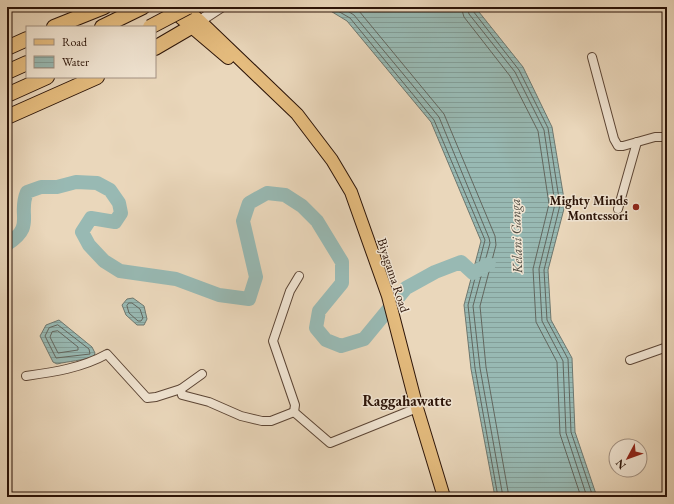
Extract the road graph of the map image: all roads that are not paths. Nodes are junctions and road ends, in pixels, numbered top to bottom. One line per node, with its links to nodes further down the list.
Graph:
1 (104, 7): 8 (highway)
2 (143, 7): 9 (highway)
3 (168, 7): 7 (main road, Biyagama Road)
4 (184, 7): 7 (main road, Biyagama Road)
5 (188, 7): 10 (highway, bridge)
6 (222, 7): 7 (street)
7 (196, 24): 12 (highway); 30 (main road, Biyagama Road)
8 (56, 26)
9 (104, 26)
10 (152, 26)
11 (26, 39): 13 (highway)
12 (156, 47)
13 (7, 48)
14 (592, 57): 22 (street)
15 (26, 63): 16 (highway)
16 (7, 72)
17 (45, 78): 19 (highway)
18 (95, 78): 20 (highway)
19 (7, 95)
20 (7, 117)
21 (667, 137): 22 (street)
22 (637, 142): 23 (street)
23 (618, 209)
24 (299, 276): 31 (street)
25 (667, 347): 26 (street)
26 (630, 360)
27 (202, 374): 29 (street)
28 (26, 376): 29 (street)
29 (181, 389): 31 (street)
30 (417, 408): 31 (street); 32 (main road, Biyagama Road)
31 (294, 412)
32 (444, 497)

